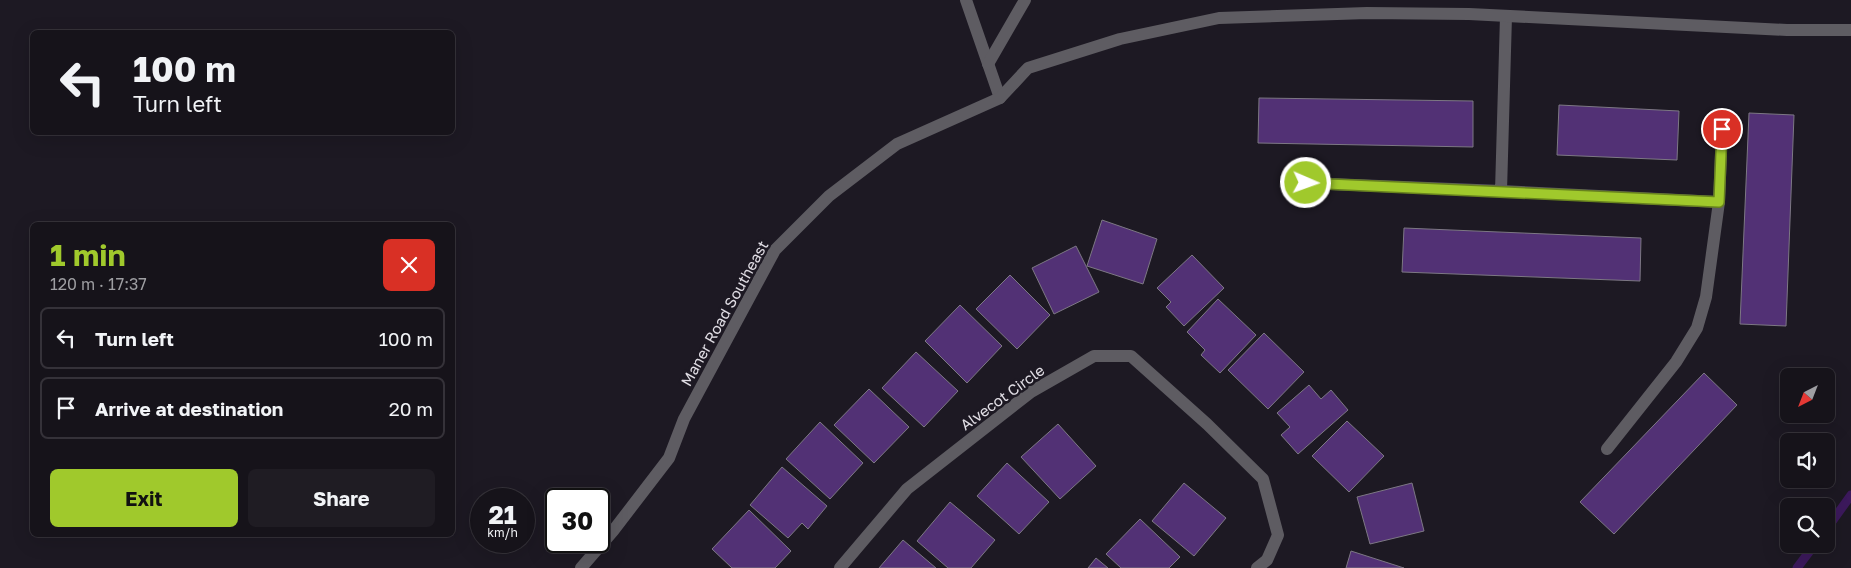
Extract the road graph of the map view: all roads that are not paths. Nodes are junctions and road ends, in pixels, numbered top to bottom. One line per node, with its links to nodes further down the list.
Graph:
1 (966, 0): 5 (street)
2 (1024, 0): 5 (street)
3 (1506, 16): 4 (street, Maner Road Southeast); 6 (street, Maner Road Southeast); 9 (street)
4 (1851, 30)
5 (988, 64): 6 (street)
6 (1000, 98): 12 (street, Maner Road Southeast)
7 (1722, 129): 10 (street)
8 (1306, 183): 9 (street)
9 (1502, 191): 10 (street)
10 (1719, 202): 11 (street)
11 (1607, 449)
12 (581, 568)
13 (840, 568): 14 (street, Alvecot Circle)
14 (1257, 568)

